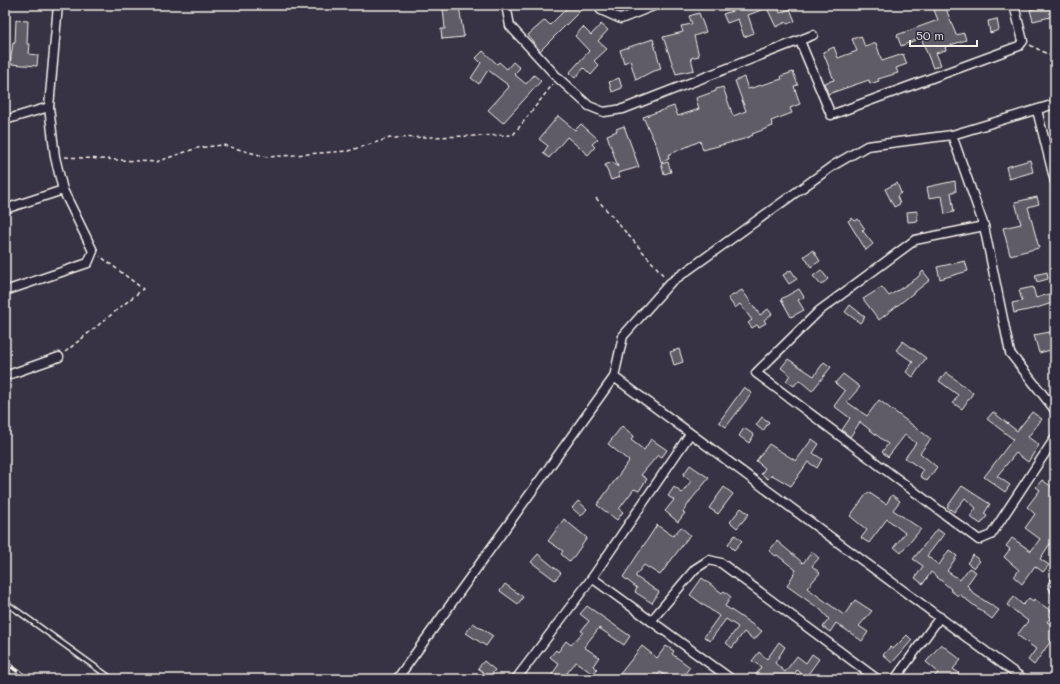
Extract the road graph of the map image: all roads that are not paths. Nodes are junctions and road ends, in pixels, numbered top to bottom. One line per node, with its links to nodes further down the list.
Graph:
1 (58, 5): 9 (street)
2 (506, 5): 7 (street)
3 (597, 5): 4 (street)
4 (656, 5)
5 (1014, 5): 7 (street)
6 (813, 35): 7 (street)
7 (800, 41)
8 (1055, 104): 10 (street)
9 (48, 107): 11 (street); 14 (street)
10 (1037, 110): 12 (street); 13 (street)
11 (5, 120)
12 (952, 135): 16 (street); 20 (street)
13 (1055, 182)
14 (63, 190): 15 (street); 17 (street)
15 (5, 209)
16 (984, 226): 21 (street); 23 (street)
17 (5, 291)
18 (59, 357): 19 (street)
19 (5, 376)
20 (614, 377): 22 (street); 31 (street)
21 (1055, 410)
22 (690, 434): 24 (street); 28 (street)
23 (1055, 438)
24 (592, 578): 29 (street); 32 (street)
25 (1055, 581): 26 (street)
26 (1055, 590)
27 (5, 602): 30 (lane)
28 (940, 617): 35 (street); 36 (street)
29 (651, 621): 33 (street); 34 (street)
30 (112, 679)
31 (397, 679)
32 (516, 679)
33 (731, 679)
34 (877, 679)
35 (895, 679)
36 (1023, 679)

